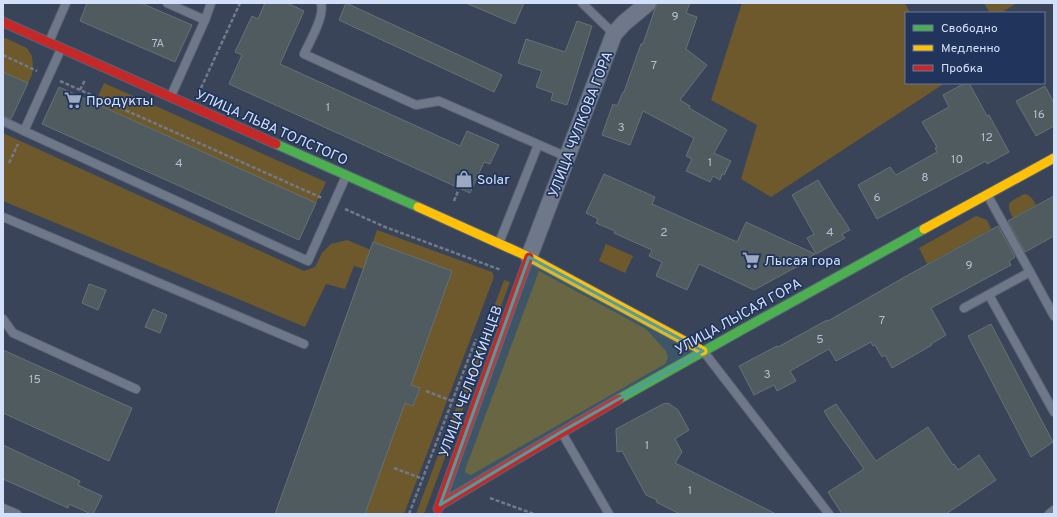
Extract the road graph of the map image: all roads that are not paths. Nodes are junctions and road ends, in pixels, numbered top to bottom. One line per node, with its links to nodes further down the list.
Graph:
1 (66, 3): 10 (lane)
2 (166, 3): 7 (lane)
3 (211, 3): 7 (lane)
4 (321, 3): 15 (lane)
5 (582, 3): 9 (lane)
6 (648, 3): 9 (street, УЛИЦА ЧУЛКОВА ГОРА)
7 (205, 20): 12 (lane)
8 (3, 22): 10 (street, УЛИЦА ЛЬВА ТОЛСТОГО)
9 (614, 34): 16 (street, УЛИЦА ЧУЛКОВА ГОРА)
10 (49, 43): 11 (street, УЛИЦА ЛЬВА ТОЛСТОГО)
11 (61, 48): 12 (street, УЛИЦА ЛЬВА ТОЛСТОГО); 14 (lane)
12 (171, 97): 18 (street, УЛИЦА ЛЬВА ТОЛСТОГО)
13 (3, 121): 14 (lane)
14 (24, 130): 18 (lane)
15 (538, 144): 16 (lane); 21 (lane)
16 (567, 157): 22 (street, УЛИЦА ЧУЛКОВА ГОРА)
17 (1054, 158): 19 (street, УЛИЦА ЛЫСАЯ ГОРА)
18 (346, 176): 21 (street, УЛИЦА ЛЬВА ТОЛСТОГО)
19 (987, 195): 23 (lane); 29 (street, УЛИЦА ЛЫСАЯ ГОРА)
20 (3, 217): 28 (lane)
21 (499, 244): 22 (street, УЛИЦА ЛЬВА ТОЛСТОГО)
22 (529, 257): 29 (street, УЛИЦА ЛЬВА ТОЛСТОГО); 34 (street, УЛИЦА ЧЕЛЮСКИНЦЕВ)
23 (1030, 272): 24 (lane); 26 (lane)
24 (989, 294): 25 (lane); 31 (lane)
25 (964, 308)
26 (1054, 316)
27 (3, 320): 30 (lane)
28 (304, 344)
29 (703, 351): 32 (street, УЛИЦА ЛЫСАЯ ГОРА); 38 (lane)
30 (136, 389)
31 (1054, 412)
32 (561, 432): 34 (street, УЛИЦА ЛЫСАЯ ГОРА); 37 (lane)
33 (3, 508): 36 (lane)
34 (438, 510)
35 (1054, 510): 39 (lane)
36 (17, 514)
37 (609, 514)
38 (829, 514)
39 (1049, 514)

